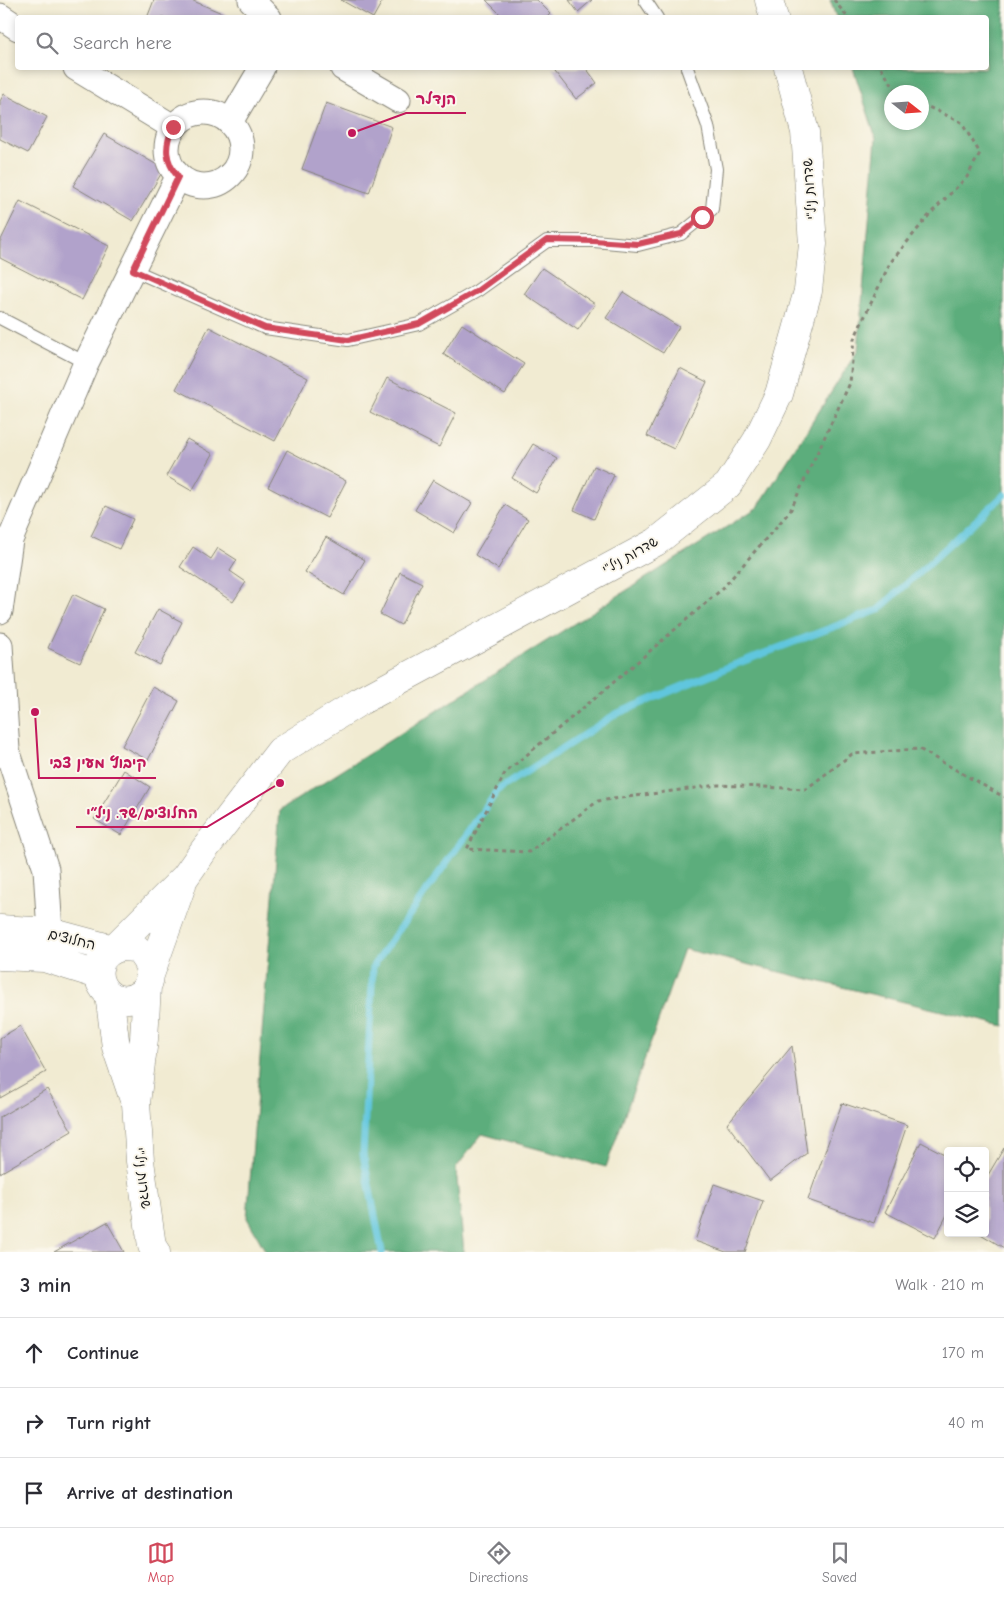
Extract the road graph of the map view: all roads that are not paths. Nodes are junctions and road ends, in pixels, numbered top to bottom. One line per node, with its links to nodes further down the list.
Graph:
1 (251, 0): 4 (street)
2 (645, 0): 5 (lane)
3 (769, 0): 6 (street)
4 (266, 15)
5 (655, 15)
6 (773, 15)
7 (0, 16): 8 (street)
8 (15, 26)
9 (79, 70): 16 (street)
10 (261, 70): 15 (street)
11 (346, 70): 14 (street)
12 (688, 70): 18 (lane)
13 (789, 70): 24 (street, שדרות ניל"י)
14 (398, 100)
15 (230, 122): 16 (street); 17 (street)
16 (173, 127): 17 (street)
17 (178, 177): 18 (street)
18 (133, 270): 20 (street)
19 (0, 318): 20 (lane)
20 (86, 362): 21 (street)
21 (0, 611)
22 (0, 645): 23 (street)
23 (4, 750): 26 (street)
24 (185, 876): 27 (street, שדרות ניל"י); 29 (street, שדרות ניל"י)
25 (0, 929): 26 (street, החלוצים)
26 (47, 945): 27 (street, החלוצים); 28 (street, החלוצים); 30 (street, החלוצים)
27 (113, 950): 29 (street); 30 (street)
28 (0, 956)
29 (149, 980): 30 (street); 31 (street, שדרות ניל"י)
30 (104, 984): 31 (street, שדרות ניל"י)
31 (136, 1103): 32 (street, שדרות ניל"י)
32 (156, 1252)

